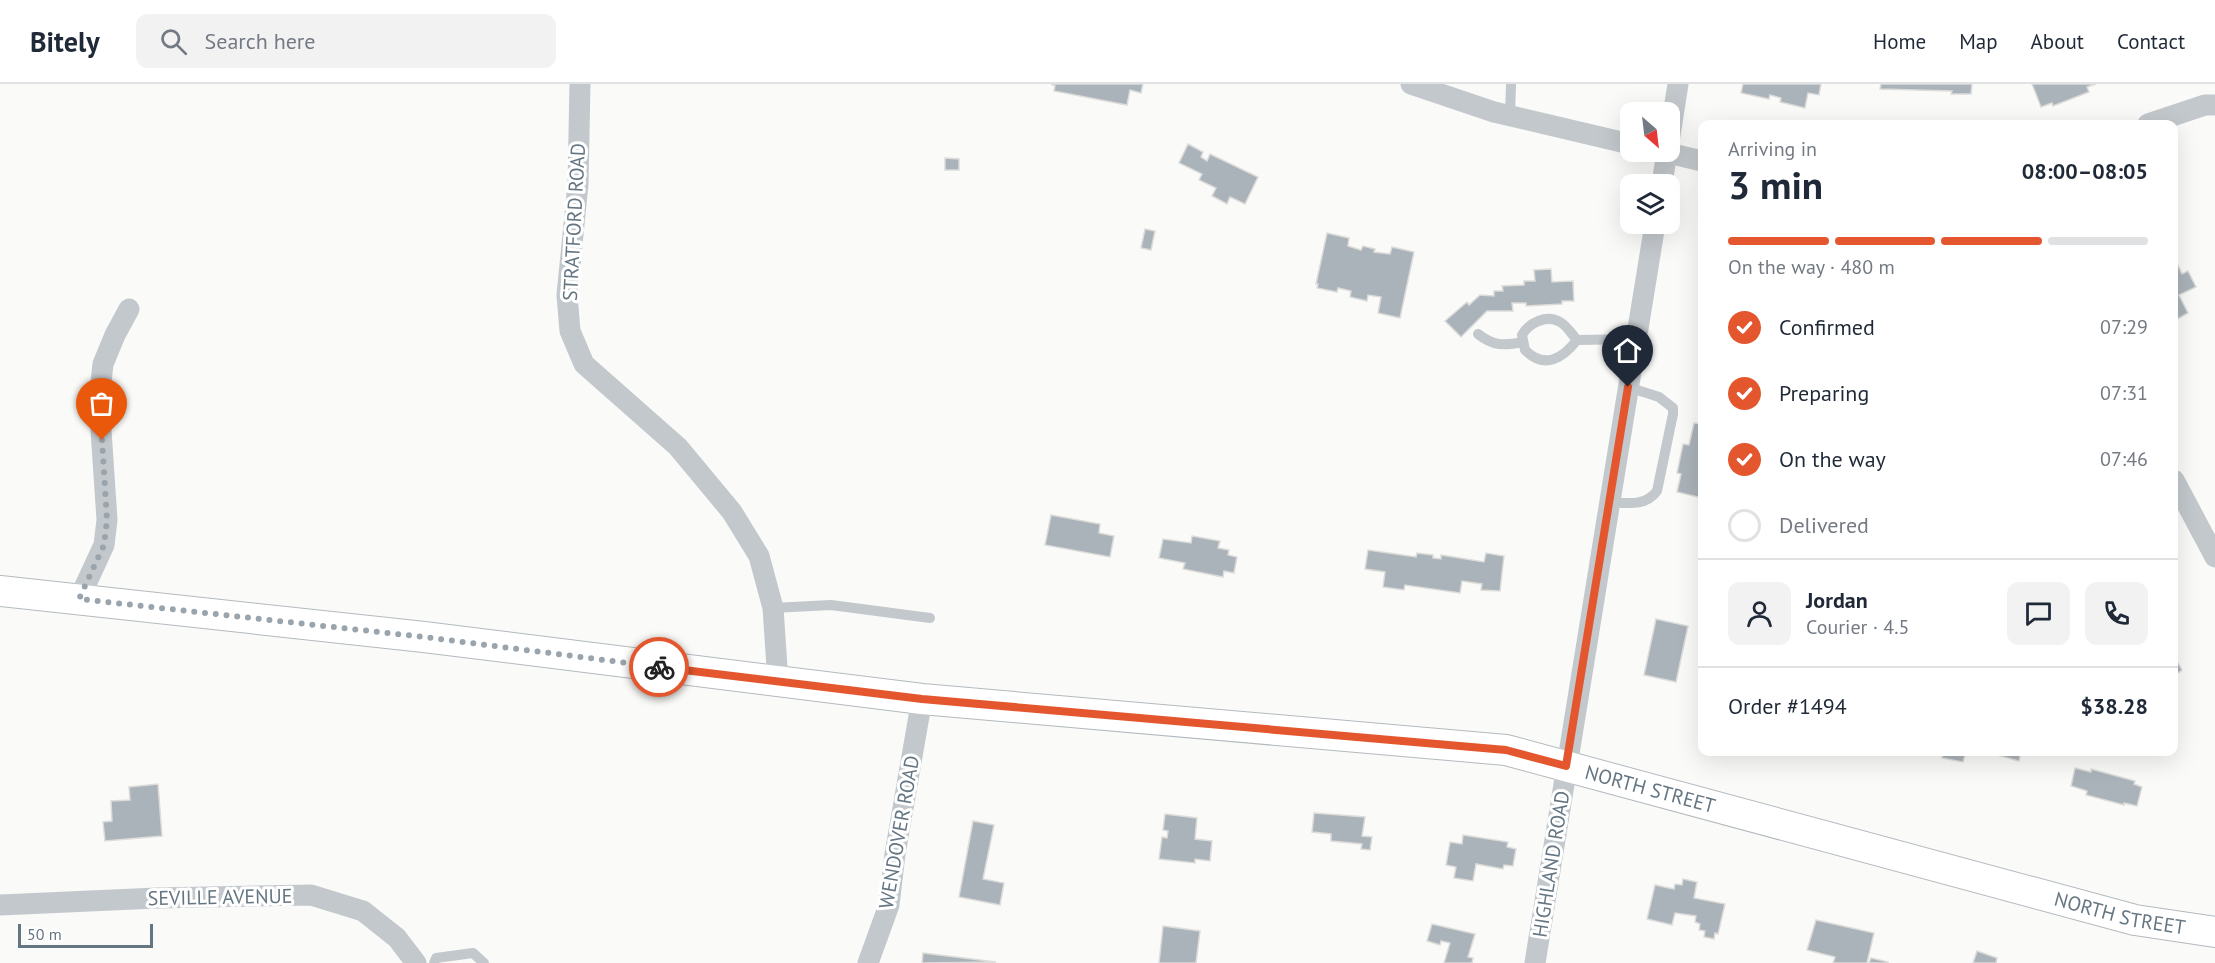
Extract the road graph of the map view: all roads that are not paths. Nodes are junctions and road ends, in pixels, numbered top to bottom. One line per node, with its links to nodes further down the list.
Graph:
1 (580, 84): 24 (street, STRATFORD ROAD)
2 (1411, 84): 7 (street)
3 (1511, 84): 7 (lane)
4 (1678, 84): 5 (street)
5 (1675, 102)
6 (2215, 105): 8 (street)
7 (1510, 116): 9 (street)
8 (2160, 120)
9 (1620, 142)
10 (1680, 155): 11 (street)
11 (1698, 159)
12 (1653, 234): 15 (street, HIGHLAND ROAD)
13 (129, 309): 23 (street)
14 (1478, 334): 17 (lane)
15 (1636, 339): 16 (lane); 18 (street, HIGHLAND ROAD)
16 (1577, 340): 17 (lane); 17 (lane)
17 (1523, 342)
18 (1628, 387): 20 (street, HIGHLAND ROAD); 20 (lane)
19 (2178, 488): 21 (street)
20 (1610, 502): 28 (street, HIGHLAND ROAD)
21 (2215, 557)
22 (0, 591): 23 (main road, NORTH STREET)
23 (79, 599): 26 (main road, NORTH STREET)
24 (773, 608): 25 (lane); 26 (street, STRATFORD ROAD)
25 (930, 618)
26 (778, 682): 27 (main road, NORTH STREET)
27 (922, 699): 28 (main road, NORTH STREET); 34 (street, WENDOVER ROAD)
28 (1566, 766): 30 (main road, NORTH STREET); 35 (street, HIGHLAND ROAD)
29 (0, 905): 31 (street, SEVILLE AVENUE)
30 (2215, 932)
31 (416, 963)
32 (434, 963): 33 (lane)
33 (484, 963)
34 (868, 963)
35 (1535, 963)

